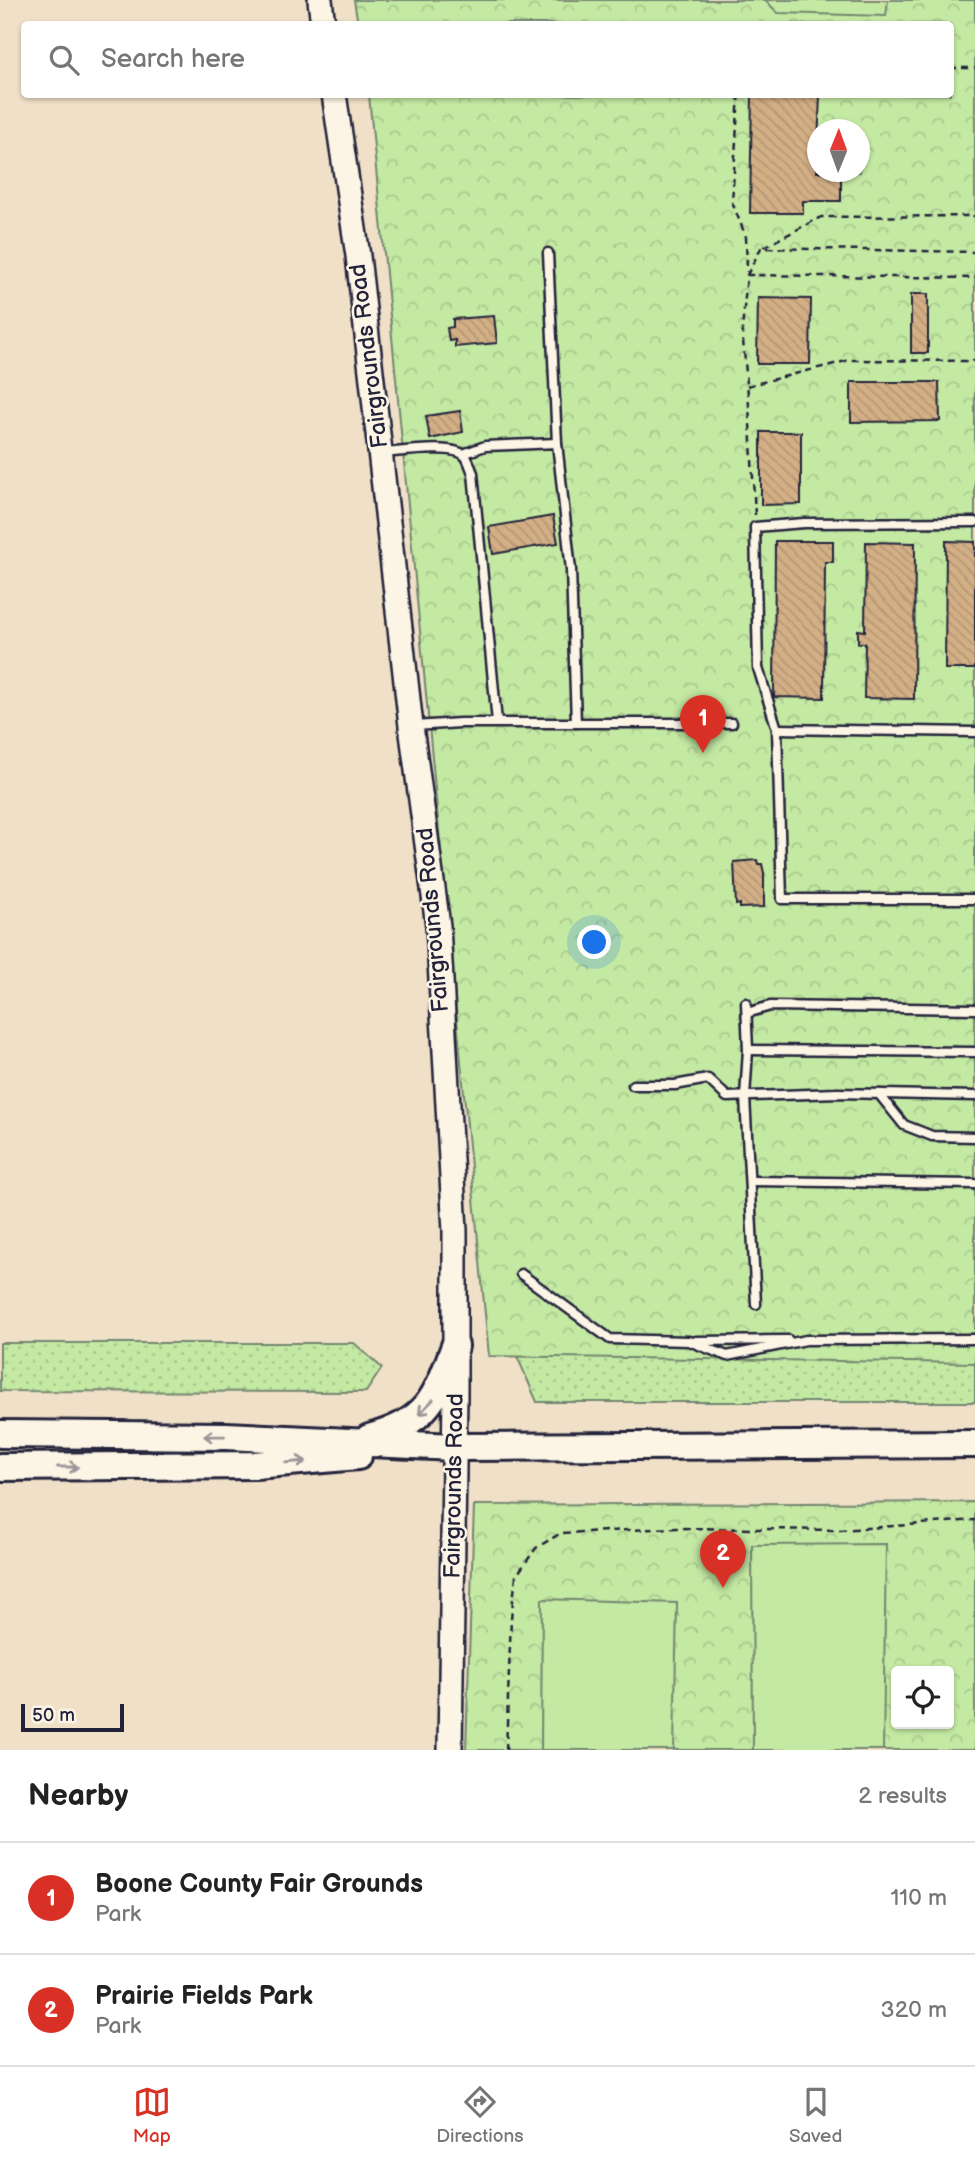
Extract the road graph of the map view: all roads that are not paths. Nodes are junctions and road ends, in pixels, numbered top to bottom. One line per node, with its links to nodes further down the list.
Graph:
1 (320, 0): 2 (main road)
2 (323, 21)
3 (335, 98): 6 (main road, Fairgrounds Road)
4 (548, 253): 5 (lane)
5 (557, 443): 7 (lane); 10 (lane)
6 (380, 453): 7 (lane); 12 (main road, Fairgrounds Road)
7 (463, 454): 9 (lane)
8 (975, 522): 13 (lane)
9 (497, 722): 10 (lane); 12 (lane)
10 (576, 723): 11 (lane)
11 (732, 723)
12 (411, 726): 33 (main road, Fairgrounds Road)
13 (777, 729): 14 (lane); 15 (lane)
14 (975, 732)
15 (975, 899)
16 (746, 1003): 18 (lane)
17 (975, 1009): 18 (lane)
18 (747, 1013): 19 (lane)
19 (748, 1050): 20 (lane); 24 (lane)
20 (975, 1052)
21 (633, 1085): 24 (lane)
22 (879, 1094): 23 (lane); 24 (lane); 25 (lane)
23 (975, 1096)
24 (745, 1097): 26 (lane)
25 (975, 1137)
26 (750, 1181): 27 (lane); 29 (lane)
27 (975, 1184)
28 (521, 1274): 32 (lane)
29 (756, 1304)
30 (975, 1339): 31 (lane)
31 (806, 1340): 32 (lane); 32 (lane)
32 (689, 1341)
33 (455, 1346): 35 (main road, one-way to 35); 37 (main road, Fairgrounds Road)
34 (0, 1434): 35 (main road, one-way to 34)
35 (356, 1442): 37 (main road)
36 (975, 1444): 37 (main road)
37 (454, 1447): 38 (main road, one-way to 37); 39 (main road, Fairgrounds Road)
38 (0, 1467)
39 (450, 1750)

